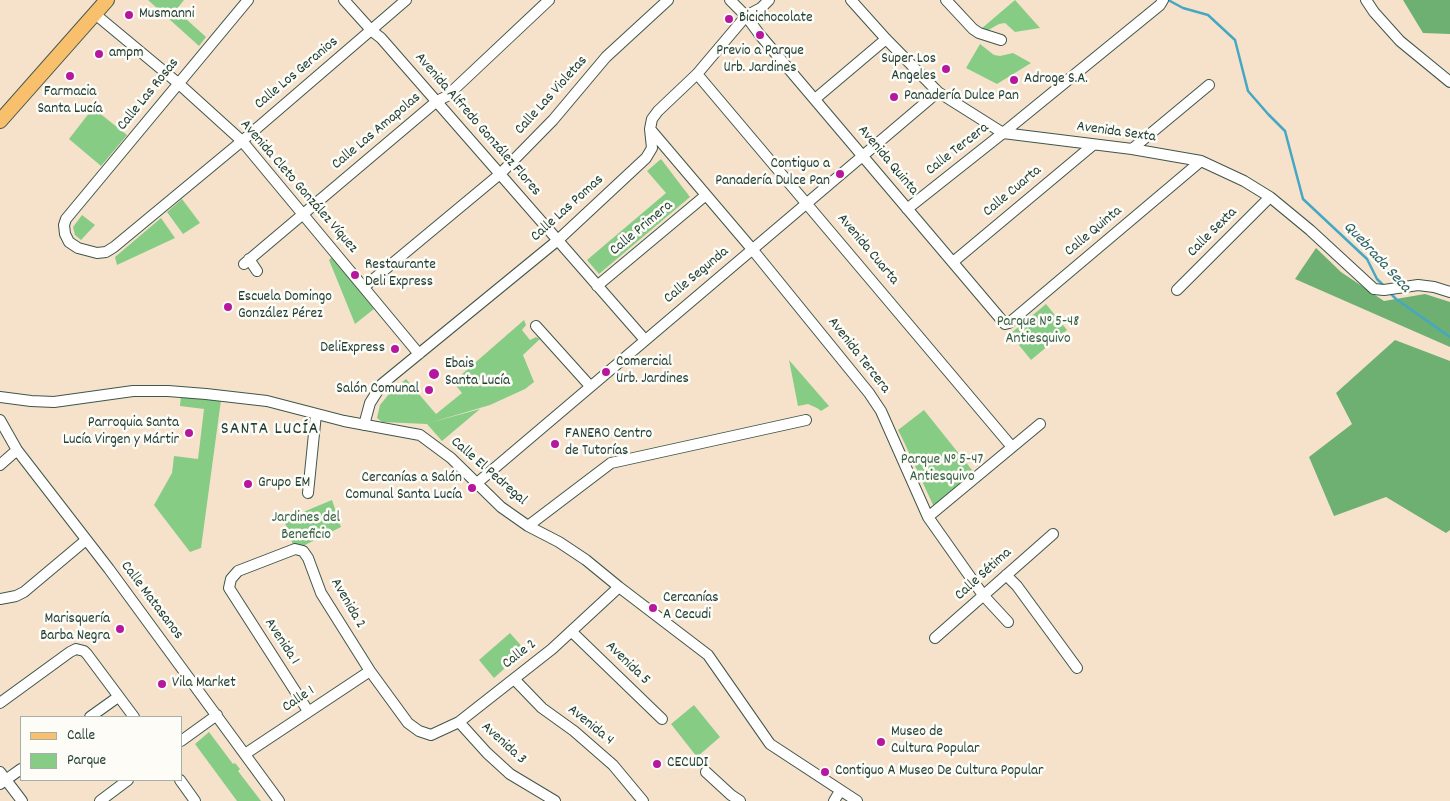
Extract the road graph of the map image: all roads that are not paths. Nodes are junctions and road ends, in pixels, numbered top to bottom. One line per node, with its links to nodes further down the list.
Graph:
1 (106, 0): 13 (main road)
2 (248, 0): 20 (street, Calle Las Rosas)
3 (344, 0): 15 (street, Avenida Alfredo González Flores)
4 (406, 0): 15 (street, Calle Los Geranios)
5 (549, 0): 24 (street, Calle Las Amapolas)
6 (668, 0): 33 (street, Calle Las Violetas)
7 (730, 0): 14 (street, Avenida Quinta)
8 (769, 0): 14 (street, Calle Las Pomas)
9 (851, 0): 16 (street, Avenida Sexta)
10 (946, 0): 17 (street)
11 (1366, 0): 19 (street)
12 (1159, 5): 27 (street, Calle Tercera)
13 (95, 14): 20 (street, Avenida Cleto González Víquez); 25 (main road)
14 (746, 16): 18 (street, Calle Las Pomas); 23 (street, Avenida Quinta)
15 (372, 30): 24 (street, Avenida Alfredo González Flores); 28 (street, Calle Los Geranios)
16 (886, 39): 22 (street, Avenida Sexta); 23 (street)
17 (1001, 40)
18 (697, 74): 26 (street, Calle Las Pomas); 36 (street, Avenida Cuarta)
19 (1450, 82)
20 (178, 83): 28 (street, Avenida Cleto González Víquez); 40 (street, Calle Las Rosas)
21 (1209, 85): 30 (street)
22 (938, 92): 27 (street, Avenida Sexta); 31 (street, Calle Segunda)
23 (815, 99): 31 (street, Avenida Quinta)
24 (437, 101): 33 (street, Avenida Alfredo González Flores); 38 (street, Calle Las Amapolas)
25 (0, 121)
26 (650, 129): 34 (street, Avenida Tercera); 39 (street, Calle Las Pomas)
27 (1003, 133): 29 (street, Avenida Sexta); 37 (street, Calle Tercera)
28 (242, 141): 38 (street, Avenida Cleto González Víquez); 40 (street, Calle Los Geranios)
29 (1093, 145): 30 (street, Avenida Sexta); 42 (street, Calle Cuarta)
30 (1132, 149): 32 (street, Avenida Sexta)
31 (862, 155): 36 (street, Calle Segunda); 37 (street, Avenida Quinta)
32 (1201, 161): 35 (street, Avenida Sexta); 48 (street, Calle Quinta)
33 (500, 174): 39 (street, Avenida Alfredo González Flores); 45 (street, Calle Las Violetas)
34 (706, 195): 41 (street, Avenida Tercera); 44 (street, Calle Primera)
35 (1270, 197): 46 (street, Calle Sexta); 47 (street, Avenida Sexta)
36 (806, 202): 41 (street, Calle Segunda); 59 (street, Avenida Cuarta)
37 (907, 208): 42 (street, Avenida Quinta)
38 (303, 214): 43 (street, Calle Las Amapolas); 45 (street, Avenida Cleto González Víquez)
39 (558, 240): 44 (street, Avenida Alfredo González Flores); 51 (street, Calle Las Pomas)
40 (114, 247)
41 (752, 249): 50 (street, Calle Segunda); 64 (street, Avenida Tercera)
42 (953, 262): 48 (street, Avenida Quinta)
43 (258, 271)
44 (597, 286): 50 (street, Avenida Alfredo González Flores)
45 (364, 287): 51 (street, Avenida Cleto González Víquez)
46 (1177, 290)
47 (1450, 292)
48 (1005, 324)
49 (536, 326): 52 (street)
50 (645, 340): 52 (street, Calle Segunda)
51 (419, 354): 58 (street, Calle Las Pomas)
52 (590, 386): 62 (street, Calle Segunda)
53 (0, 397): 54 (street, Calle El Pedregal)
54 (316, 414): 58 (street, Calle El Pedregal); 63 (street)
55 (0, 420): 60 (street, Calle Matasanos)
56 (806, 420): 65 (street)
57 (1040, 424): 59 (street)
58 (364, 425): 62 (street, Calle El Pedregal)
59 (1012, 447): 64 (street)
60 (17, 450): 61 (street); 67 (street, Calle Matasanos)
61 (0, 465)
62 (477, 482): 65 (street, Calle El Pedregal)
63 (308, 493)
64 (928, 518): 71 (street, Avenida Tercera)
65 (528, 526): 69 (street, Calle El Pedregal)
66 (1053, 534): 68 (street, Calle Sétima)
67 (86, 540): 72 (street); 82 (street, Calle Matasanos)
68 (1006, 574): 71 (street, Calle Sétima); 76 (street)
69 (619, 587): 74 (street, Calle 2); 95 (street, Calle El Pedregal)
70 (229, 588): 77 (street, Avenida 2); 81 (street, Avenida 1)
71 (983, 595): 73 (street, Avenida Tercera); 75 (street, Calle Sétima)
72 (0, 599)
73 (1008, 622)
74 (572, 632): 78 (street, Calle 2); 85 (street, Avenida 5)
75 (935, 638)
76 (1077, 668)
77 (370, 671): 81 (street, Calle 1); 87 (street, Avenida 2)
78 (514, 679): 86 (street, Calle 2); 101 (street, Avenida 4)
79 (118, 697): 80 (street); 83 (street); 84 (street)
80 (0, 703)
81 (308, 711): 89 (street, Calle 1)
82 (217, 715): 88 (street); 89 (street, Calle Matasanos)
83 (91, 716)
84 (133, 716)
85 (662, 718)
86 (459, 722): 87 (street, Calle 2); 100 (street, Avenida 3)
87 (431, 735)
88 (182, 740)
89 (245, 754): 99 (street, Calle Matasanos)
90 (20, 770): 92 (street)
91 (706, 772): 102 (street)
92 (2, 779): 96 (street)
93 (127, 781): 97 (street)
94 (181, 781): 98 (street)
95 (840, 791): 103 (street); 104 (street, Calle El Pedregal)
96 (22, 801)
97 (100, 801)
98 (195, 801)
99 (279, 801)
100 (555, 801)
101 (643, 801)
102 (740, 801)
103 (834, 801)
104 (857, 801)

